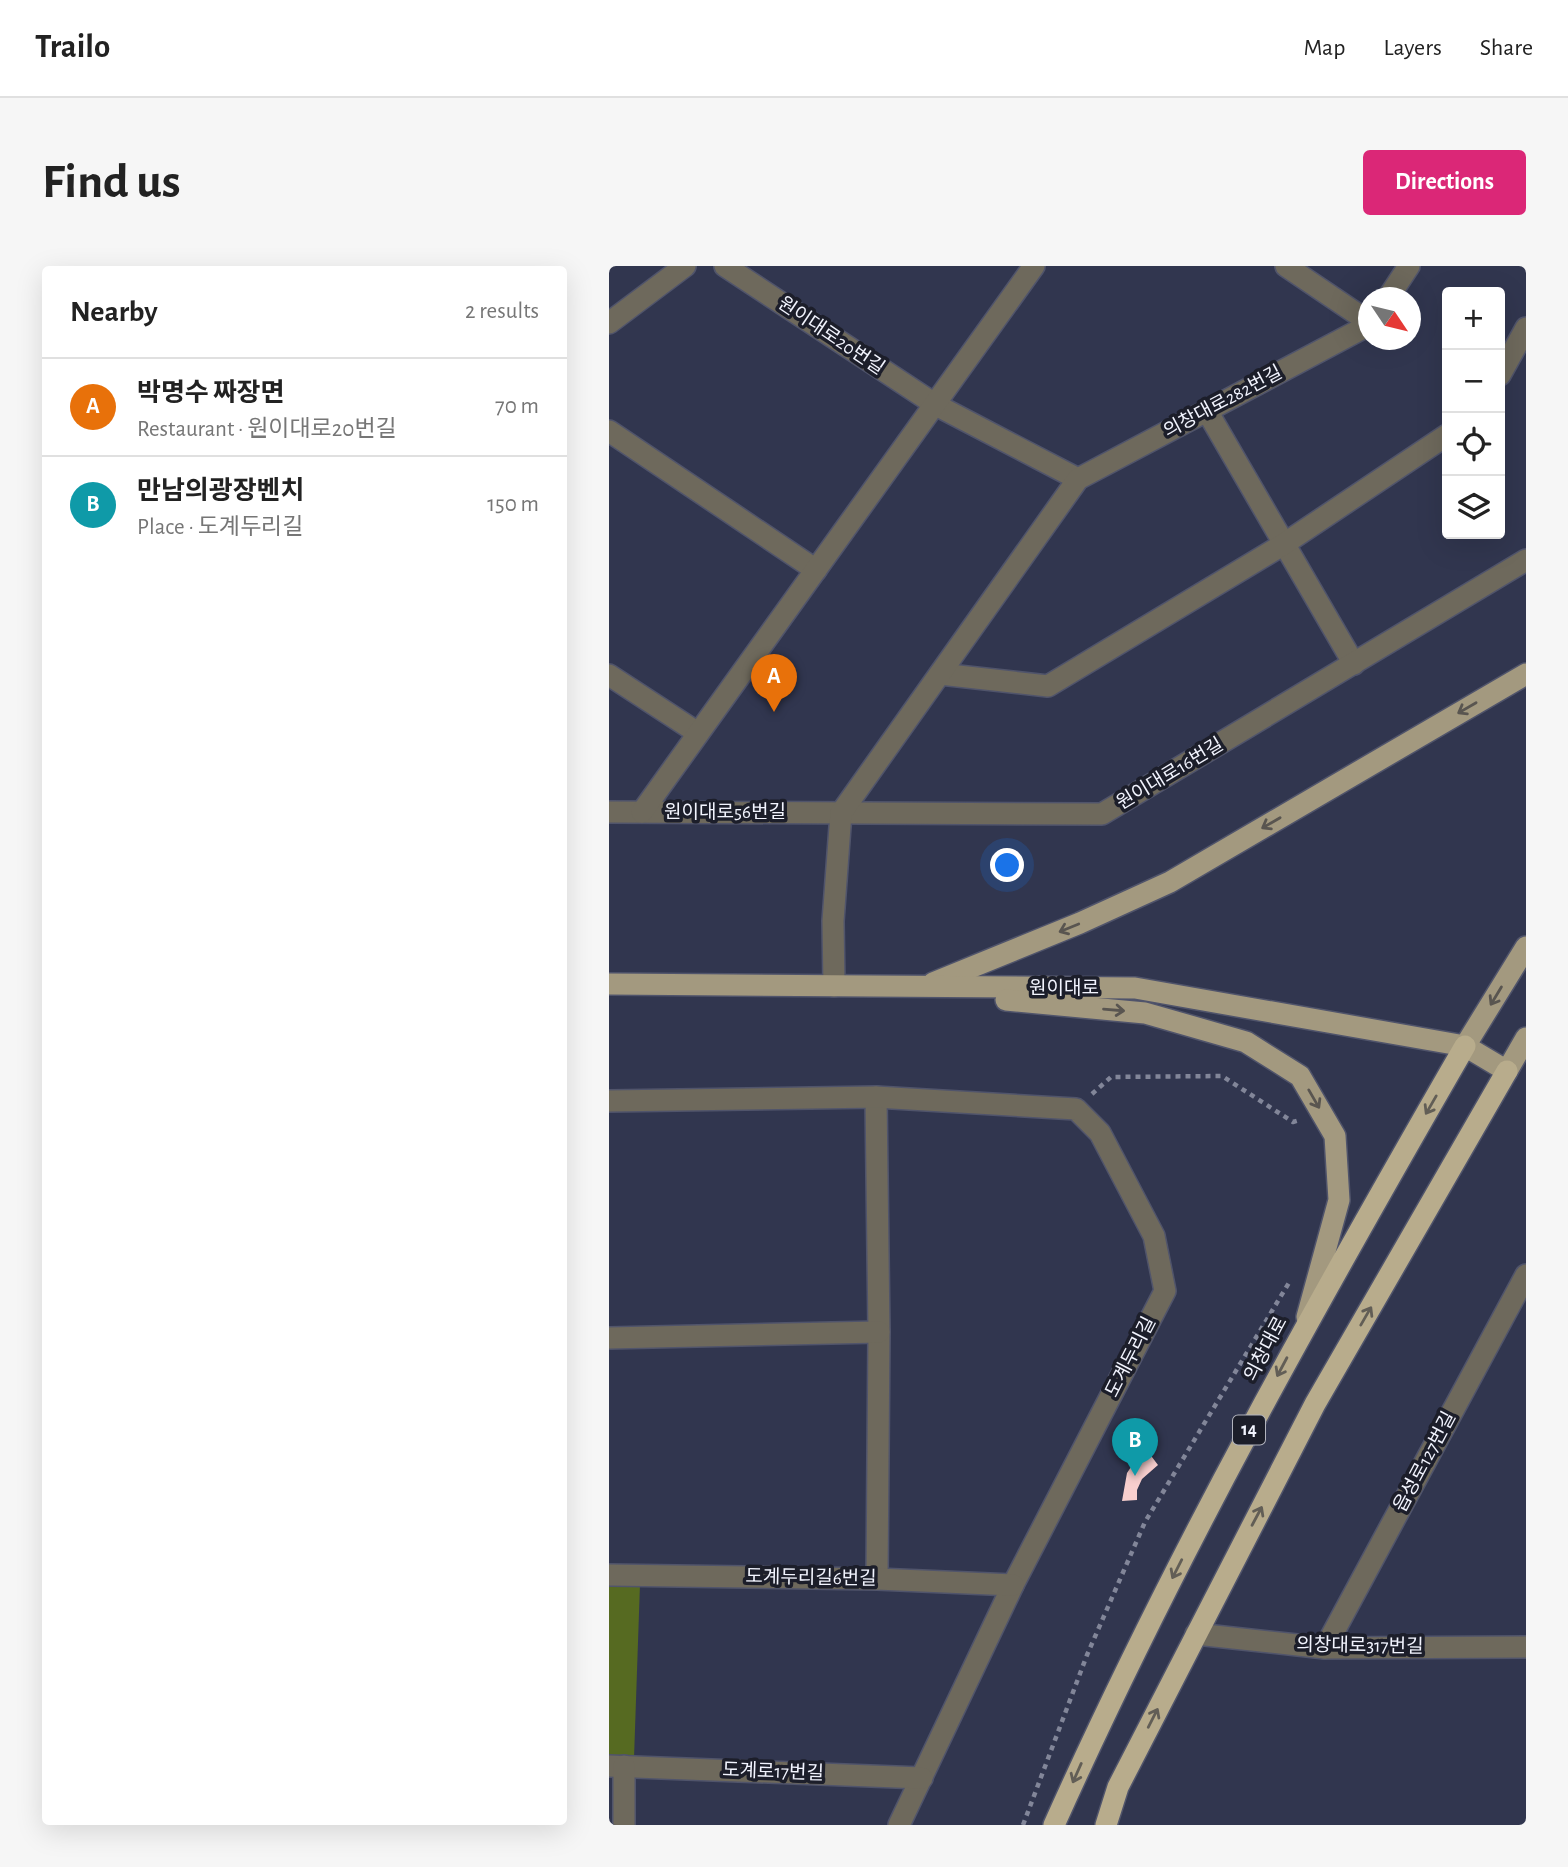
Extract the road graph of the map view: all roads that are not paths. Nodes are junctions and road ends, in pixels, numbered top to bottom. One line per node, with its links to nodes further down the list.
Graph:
1 (685, 266): 8 (street)
2 (726, 266): 12 (street, 원이대로20번길)
3 (1034, 266): 12 (street)
4 (1286, 266): 7 (street)
5 (1409, 266): 6 (street)
6 (1395, 287)
7 (1358, 315)
8 (609, 323)
9 (1526, 328): 11 (street)
10 (1358, 329): 13 (street, 의창대로282번길)
11 (1505, 366)
12 (936, 405): 16 (street, 원이대로20번길); 19 (street)
13 (1207, 411): 16 (street, 의창대로282번길); 17 (street)
14 (609, 431): 19 (street)
15 (1442, 438): 17 (street)
16 (1078, 479): 21 (street)
17 (1284, 544): 20 (street); 21 (street)
18 (1526, 561): 20 (street)
19 (816, 570): 24 (street)
20 (1354, 664): 27 (street, 원이대로16번길)
21 (940, 674): 27 (street)
22 (1526, 674): 31 (main road, one-way to 31)
23 (609, 675): 24 (street)
24 (698, 733): 26 (street)
25 (609, 812): 26 (street, 원이대로56번길)
26 (642, 812): 27 (street, 원이대로56번길)
27 (841, 813): 30 (street)
28 (1526, 947): 33 (main road, 의창대로 / 14, one-way to 33)
29 (609, 984): 30 (main road, 원이대로)
30 (834, 986): 31 (main road, 원이대로)
31 (925, 987): 33 (main road, 원이대로); 38 (main road, one-way to 38)
32 (1526, 1038): 34 (main road, 14)
33 (1465, 1046): 34 (main road, 원이대로); 38 (highway, 의창대로 / 14, one-way to 38)
34 (1507, 1071): 44 (highway, 14, one-way to 34)
35 (876, 1097): 36 (street); 39 (street); 43 (street, 도계두리길)
36 (609, 1101)
37 (1526, 1275): 46 (street, 읍성로127번길)
38 (1305, 1324): 51 (highway, 의창대로 / 14, one-way to 51)
39 (879, 1332): 40 (street); 42 (street)
40 (609, 1338)
41 (609, 1575): 42 (street, 도계두리길6번길)
42 (877, 1579): 43 (street, 도계두리길6번길)
43 (1013, 1586): 48 (street, 도계두리길)
44 (1195, 1634): 46 (street, 의창대로317번길); 52 (highway, 14, one-way to 44)
45 (1526, 1647): 46 (street, 의창대로317번길)
46 (1325, 1648)
47 (617, 1766): 48 (street, 도계로17번길); 49 (street, 도계로17번길)
48 (922, 1778): 50 (street, 도계두리길)
49 (624, 1825)
50 (899, 1825)
51 (1054, 1825)
52 (1106, 1825)

